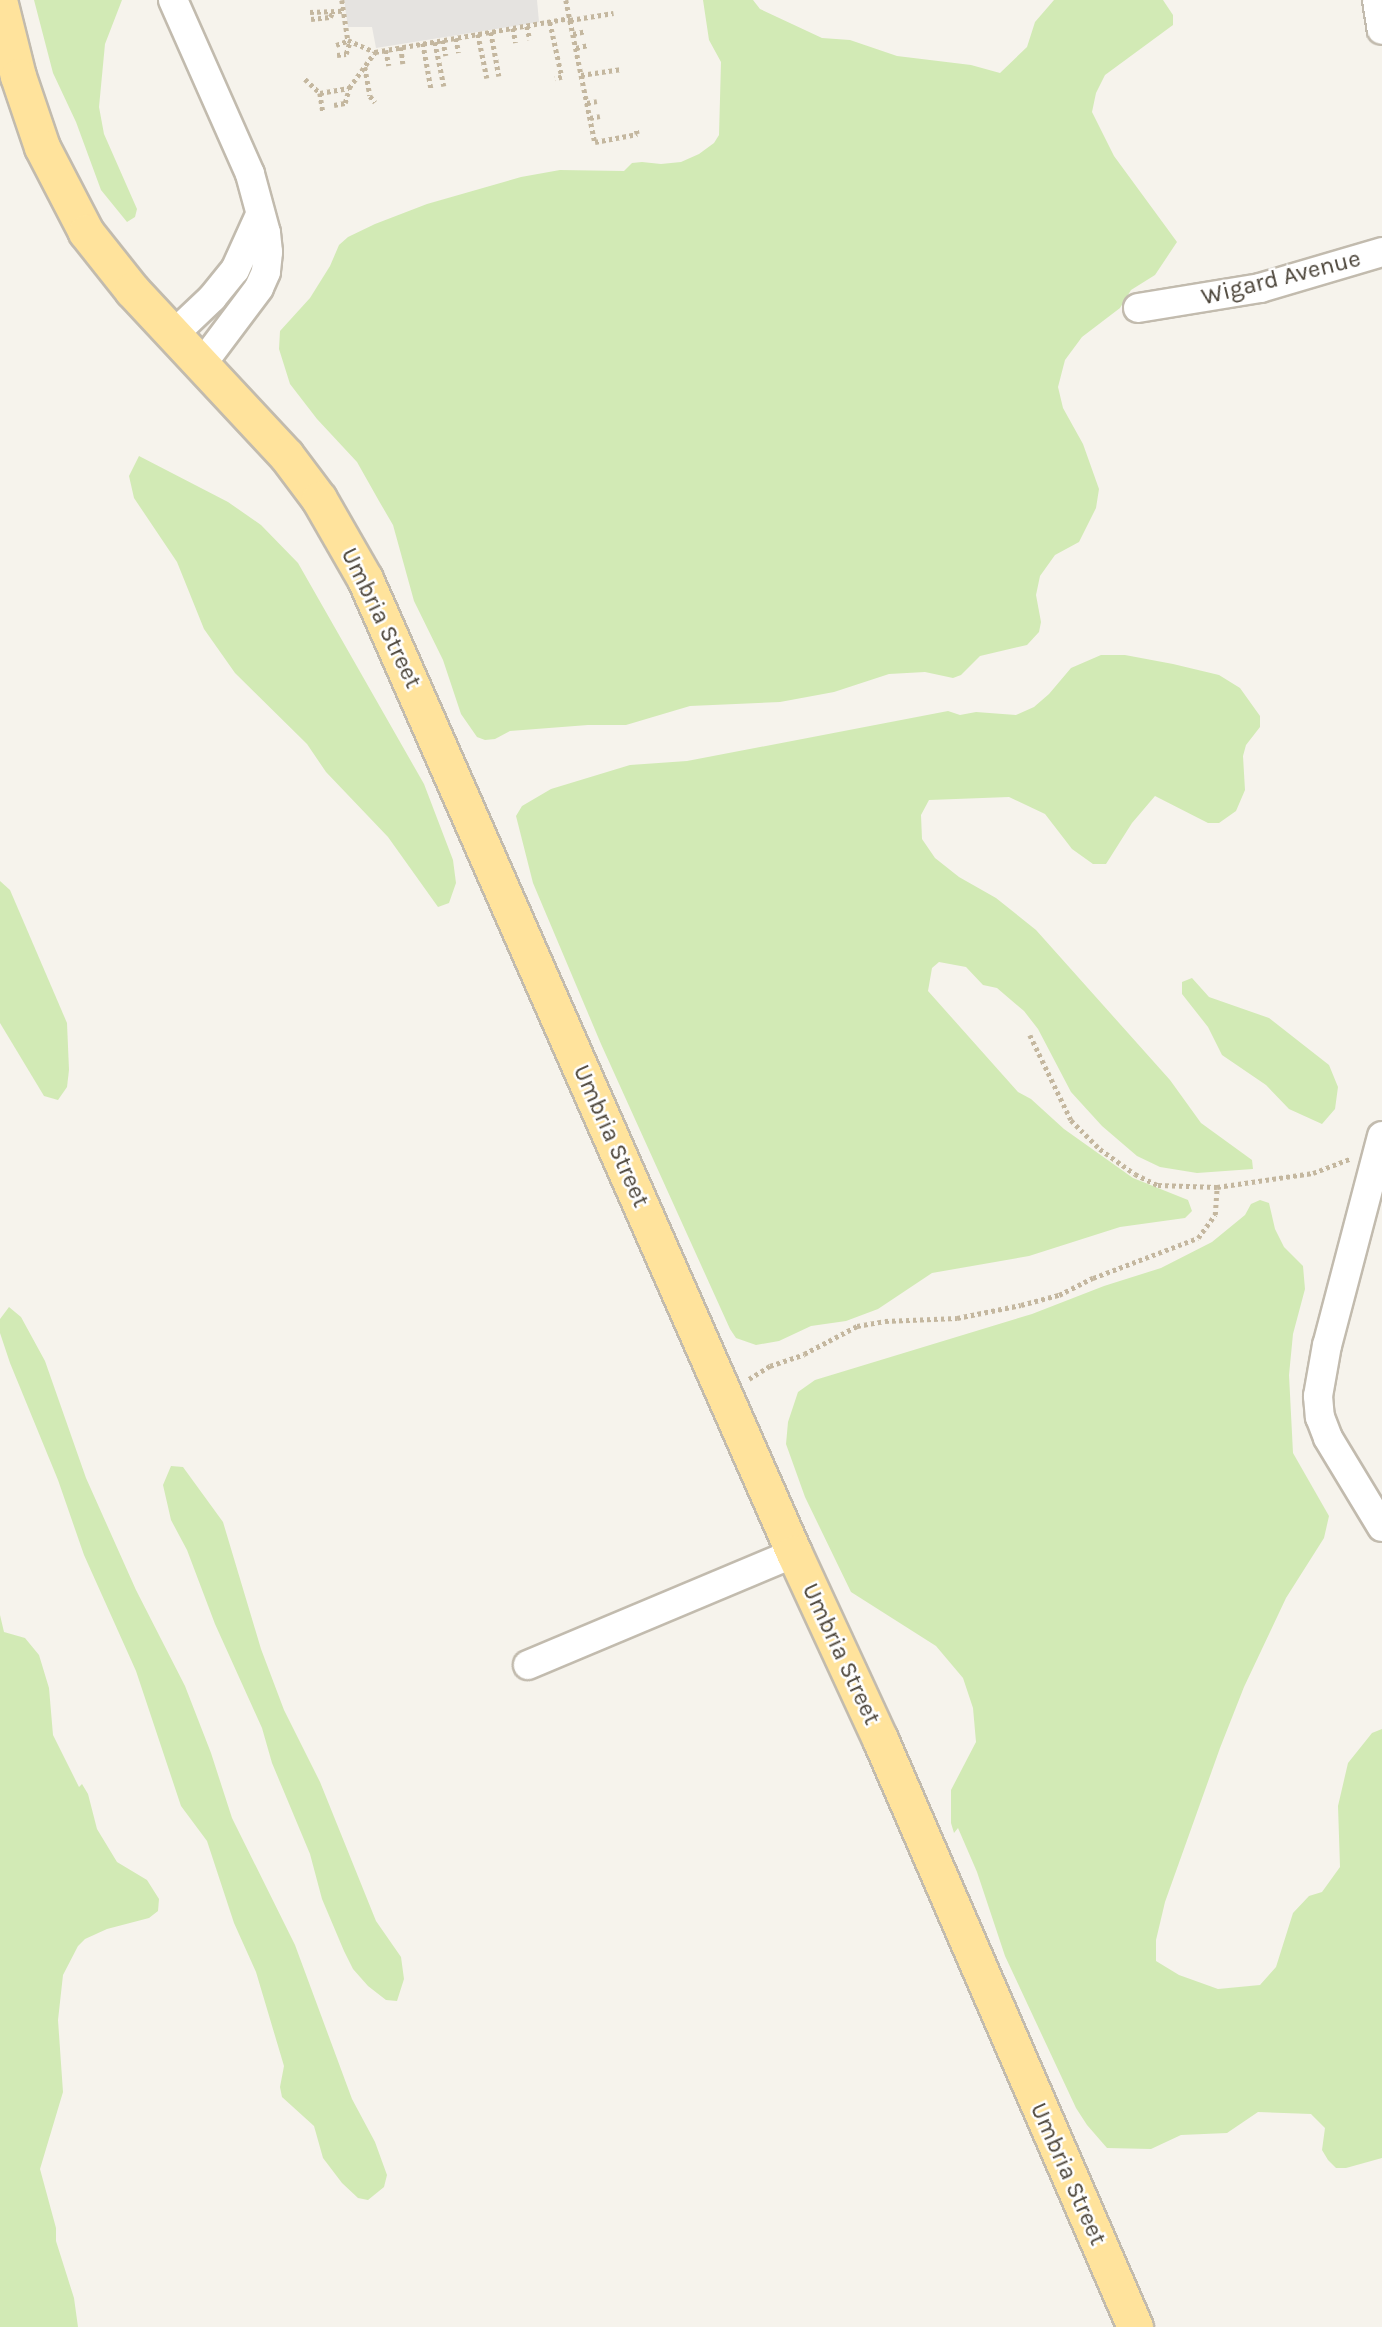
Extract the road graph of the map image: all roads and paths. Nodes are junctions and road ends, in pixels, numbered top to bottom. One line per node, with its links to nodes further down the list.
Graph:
1 (173, 0): 57 (street)
2 (342, 0): 6 (path)
3 (566, 0): 11 (path)
4 (1377, 0): 15 (street)
5 (0, 4): 60 (main road, Umbria Street)
6 (343, 11): 8 (path); 21 (path)
7 (310, 12): 8 (path)
8 (333, 12): 10 (path)
9 (613, 13): 11 (path)
10 (311, 19)
11 (570, 19): 12 (path); 19 (path)
12 (550, 22): 13 (path); 44 (path)
13 (527, 26): 14 (path); 23 (path)
14 (513, 28): 16 (path); 26 (path)
15 (1382, 30)
16 (491, 32): 18 (path); 41 (path)
17 (586, 32): 19 (path)
18 (478, 34): 20 (path); 42 (path)
19 (573, 34): 30 (path)
20 (456, 38): 22 (path); 33 (path)
21 (349, 40): 27 (path); 32 (path); 34 (path)
22 (443, 40): 24 (path); 35 (path)
23 (530, 40)
24 (435, 42): 25 (path); 45 (path)
25 (423, 43): 29 (path); 47 (path)
26 (516, 43)
27 (336, 45)
28 (588, 45): 30 (path)
29 (401, 47): 31 (path); 36 (path)
30 (576, 48): 40 (path)
31 (386, 50): 32 (path); 38 (path)
32 (375, 52): 37 (path)
33 (459, 53)
34 (337, 55)
35 (446, 56)
36 (403, 64)
37 (365, 66): 46 (path); 50 (path)
38 (390, 66)
39 (622, 69): 40 (path)
40 (581, 75): 51 (path)
41 (499, 76)
42 (487, 78)
43 (305, 79): 48 (path)
44 (555, 79)
45 (444, 86)
46 (349, 88): 48 (path); 52 (path)
47 (431, 88)
48 (320, 93): 53 (path)
49 (597, 101): 51 (path)
50 (375, 102)
51 (587, 103): 55 (path)
52 (334, 105)
53 (323, 112)
54 (600, 116): 55 (path)
55 (590, 118): 56 (path)
56 (636, 130)
57 (260, 215): 60 (street); 61 (street)
58 (1382, 252): 59 (street, Wigard Avenue)
59 (1138, 308)
60 (173, 335): 61 (main road, Umbria Street)
61 (202, 364): 65 (main road, Umbria Street)
62 (1030, 1035): 64 (path)
63 (1380, 1142): 64 (path); 66 (street)
64 (1217, 1187): 65 (path)
65 (723, 1393): 67 (main road, Umbria Street)
66 (1382, 1527)
67 (794, 1553): 68 (street); 69 (main road, Umbria Street)
68 (528, 1665)
69 (1135, 2327)

